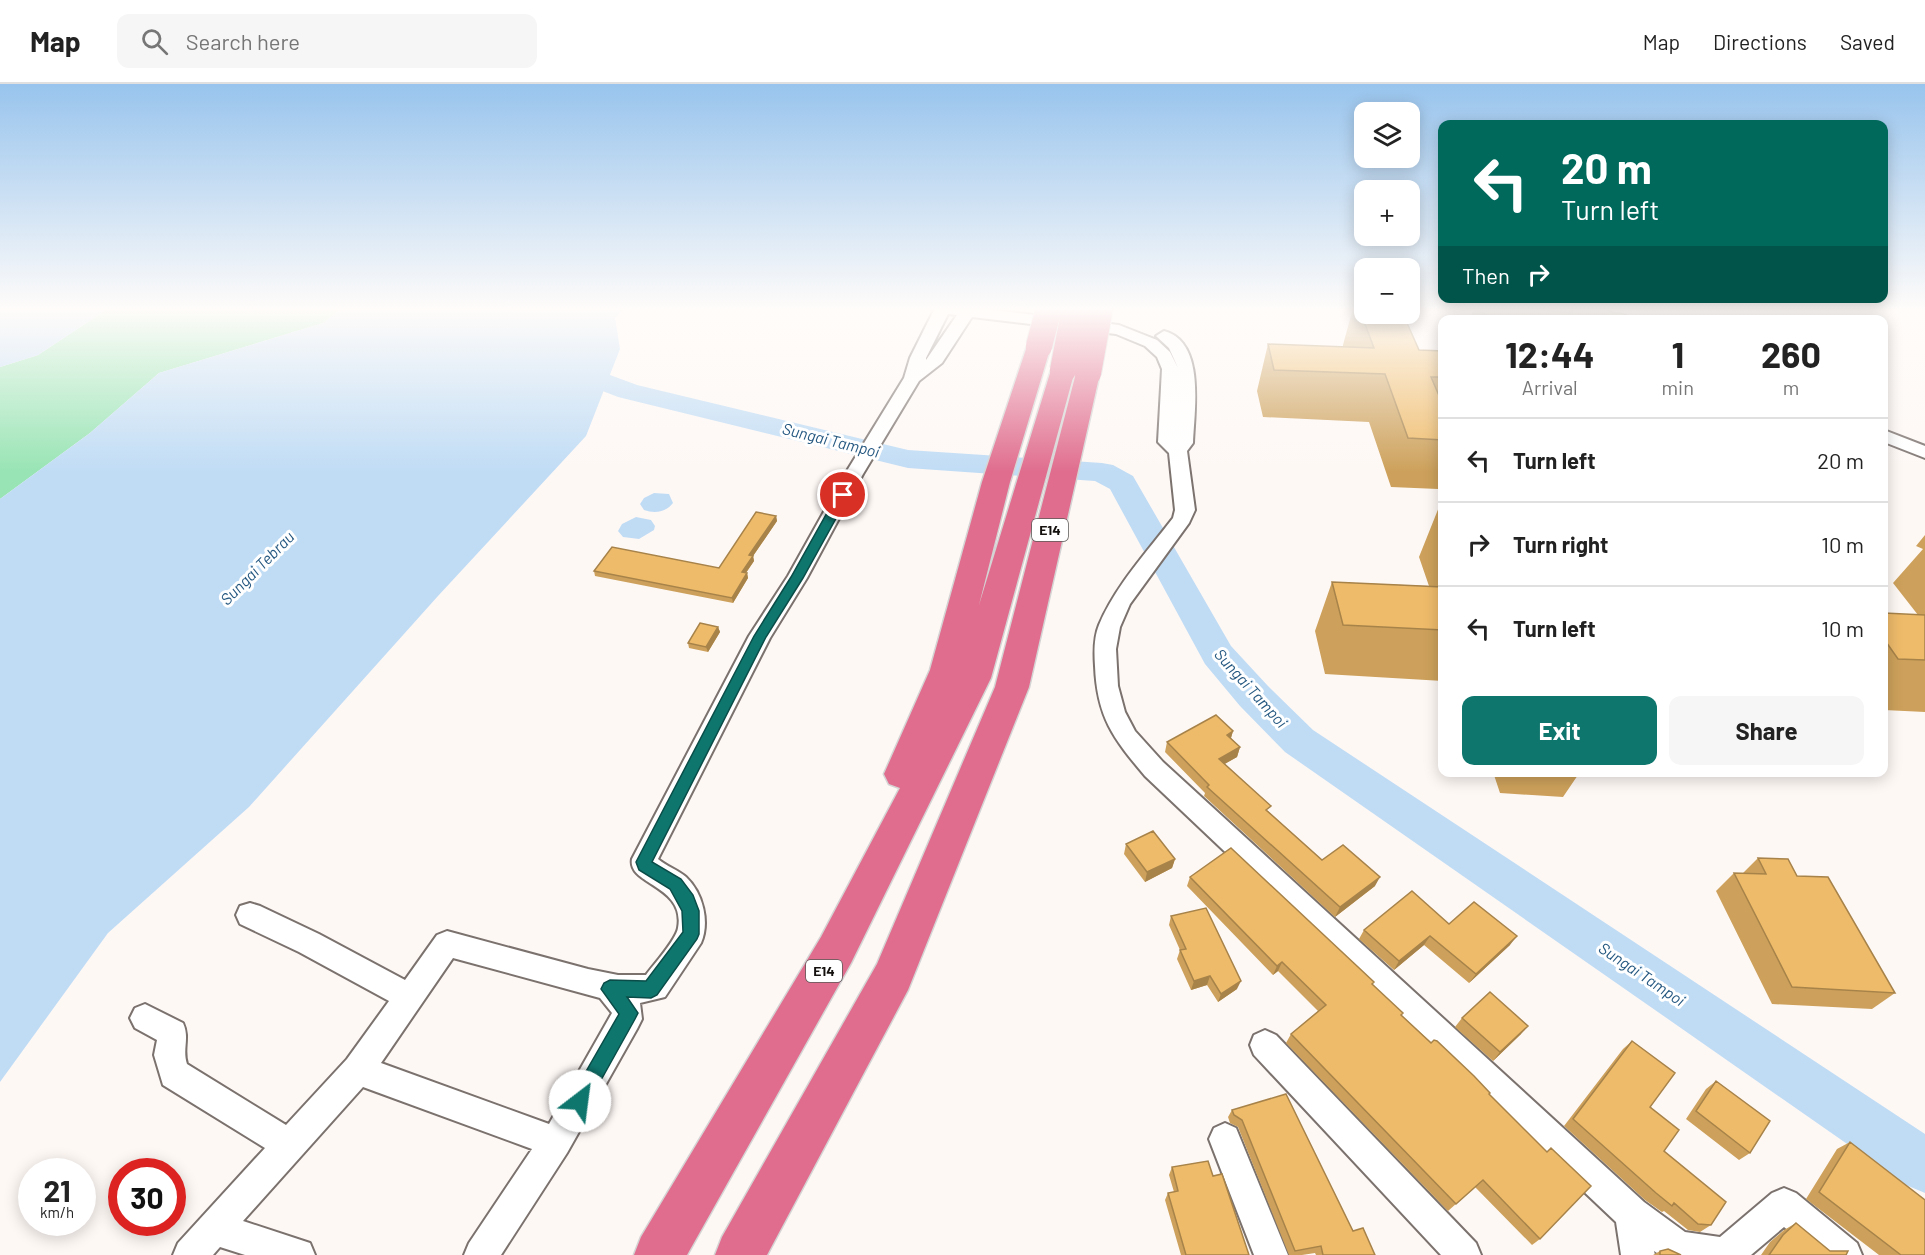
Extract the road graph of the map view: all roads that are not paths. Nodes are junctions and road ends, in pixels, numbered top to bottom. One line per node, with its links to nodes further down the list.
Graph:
1 (917, 363): 7 (street)
2 (932, 363): 7 (street)
3 (1028, 363): 10 (highway, bridge)
4 (1064, 363): 10 (highway, E14, bridge)
5 (1090, 363): 10 (highway, E14, bridge)
6 (1185, 363): 20 (street)
7 (912, 378): 12 (street)
8 (1888, 437): 9 (street)
9 (1925, 453)
10 (978, 678): 25 (highway, E14); 26 (highway, E14)
11 (250, 915): 13 (street)
12 (610, 989): 13 (street); 18 (street)
13 (409, 997): 16 (street)
14 (145, 1018): 19 (street)
15 (1265, 1045): 28 (street)
16 (358, 1070): 18 (street); 19 (street)
17 (1225, 1139): 27 (street)
18 (556, 1142): 24 (street)
19 (289, 1145): 21 (street)
20 (1632, 1214): 29 (street); 30 (street)
21 (213, 1228): 22 (street); 23 (street)
22 (190, 1255)
23 (298, 1255)
24 (481, 1255)
25 (659, 1255)
26 (740, 1255)
27 (1271, 1255)
28 (1464, 1255)
29 (1638, 1255)
30 (1845, 1255)

